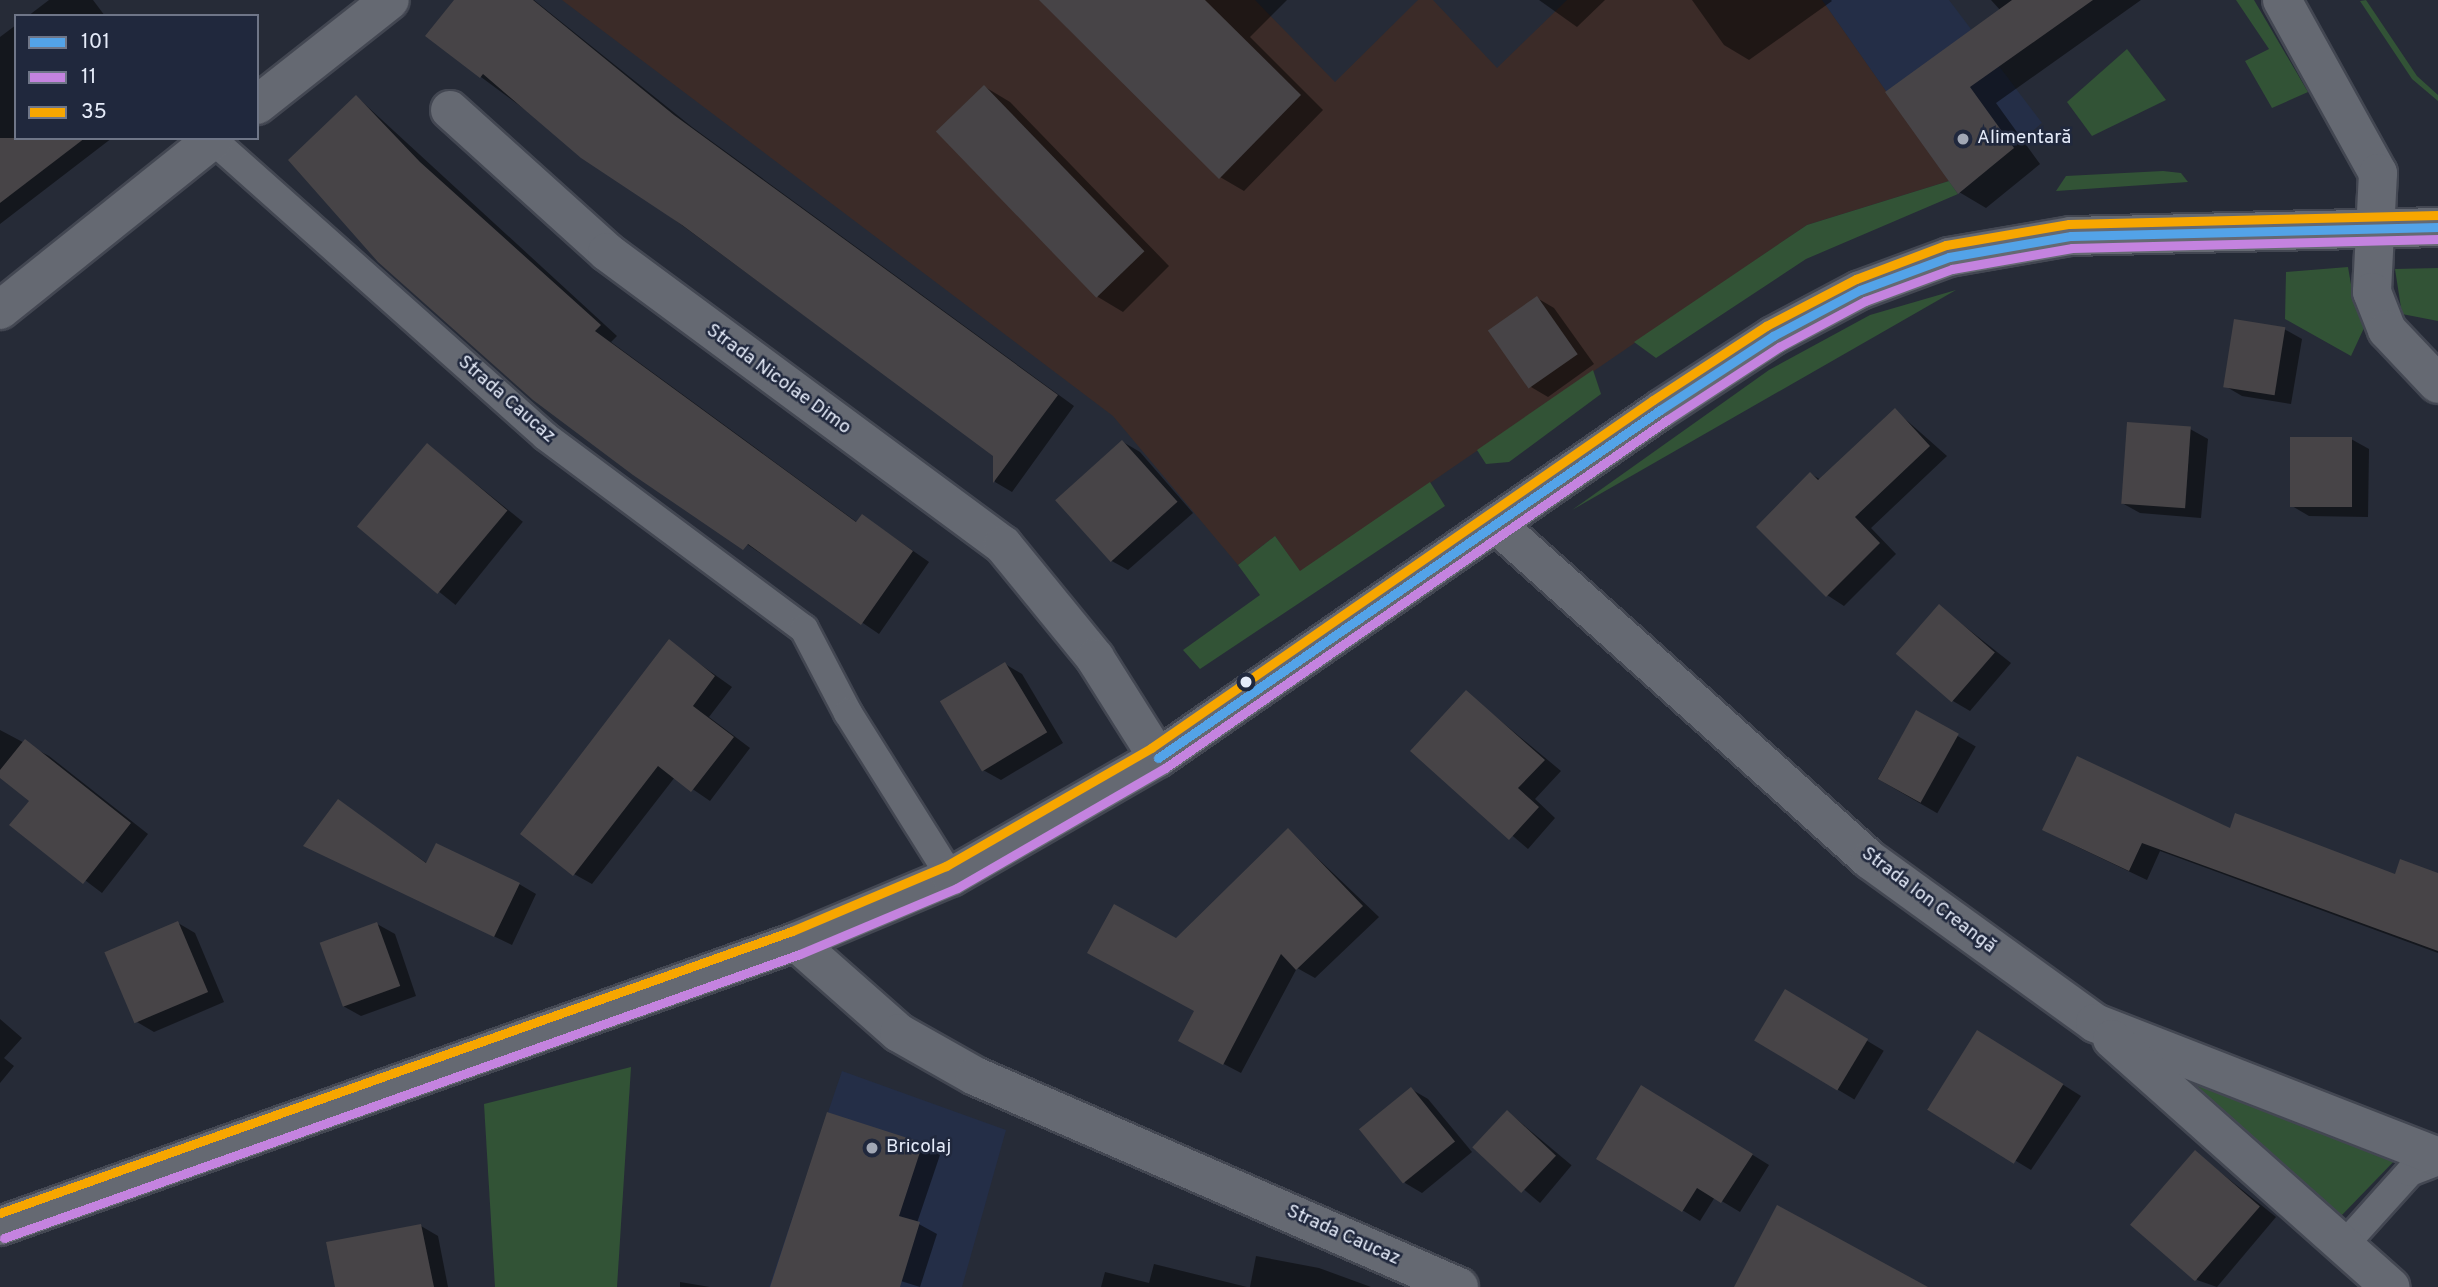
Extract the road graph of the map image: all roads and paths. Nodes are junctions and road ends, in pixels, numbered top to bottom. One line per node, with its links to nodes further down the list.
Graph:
1 (390, 0): 3 (street)
2 (2282, 0): 7 (street)
3 (259, 103)
4 (450, 110): 12 (street, Strada Nicolae Dimo)
5 (213, 140): 9 (street, Strada Caucaz)
6 (215, 140): 13 (lane, Strada Caucaz)
7 (2379, 225): 8 (street); 10 (street); 11 (street)
8 (2438, 226)
9 (0, 310)
10 (2438, 384)
11 (1496, 524): 12 (street); 15 (street, Strada Ion Creangă)
12 (1158, 758): 13 (street)
13 (951, 877): 14 (street)
14 (796, 942): 17 (street); 19 (street, Strada Caucaz)
15 (2095, 1023): 16 (street, Strada Ion Creangă); 18 (street)
16 (2438, 1159): 18 (lane)
17 (0, 1226)
18 (2346, 1243): 20 (street)
19 (1459, 1287)
20 (2390, 1287)

